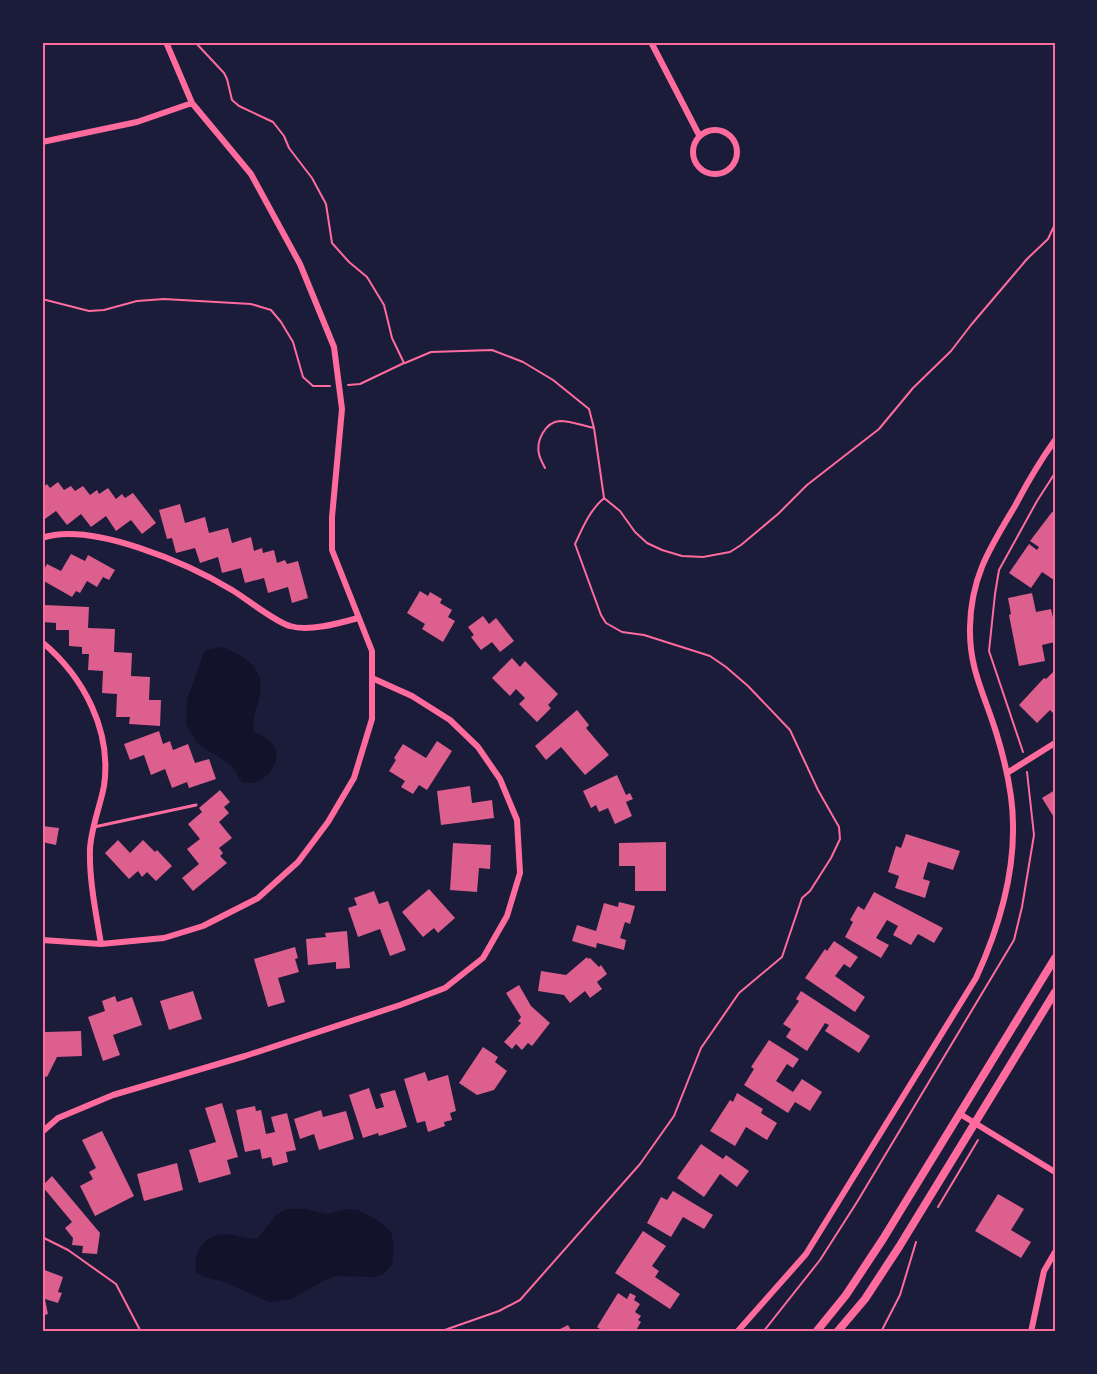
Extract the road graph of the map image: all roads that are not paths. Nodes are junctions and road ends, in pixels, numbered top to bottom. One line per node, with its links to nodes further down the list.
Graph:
1 (166, 42): 3 (street)
2 (651, 42): 4 (street)
3 (192, 104): 5 (street); 8 (street)
4 (699, 135): 4 (street)
5 (42, 142)
6 (1055, 440): 12 (street)
7 (42, 538): 8 (street)
8 (358, 618): 10 (street)
9 (42, 642): 14 (street)
10 (372, 678): 16 (street); 21 (street)
11 (1055, 743): 12 (street)
12 (1007, 773): 24 (street)
13 (196, 805): 14 (lane)
14 (94, 827): 16 (street)
15 (42, 940): 16 (street)
16 (101, 944)
17 (1055, 958): 19 (main road)
18 (1055, 992): 20 (main road)
19 (960, 1113): 20 (street); 25 (main road)
20 (974, 1123): 22 (street); 26 (main road)
21 (42, 1132)
22 (1055, 1172)
23 (1055, 1252): 27 (street)
24 (737, 1332)
25 (816, 1332)
26 (837, 1332)
27 (1031, 1332)

